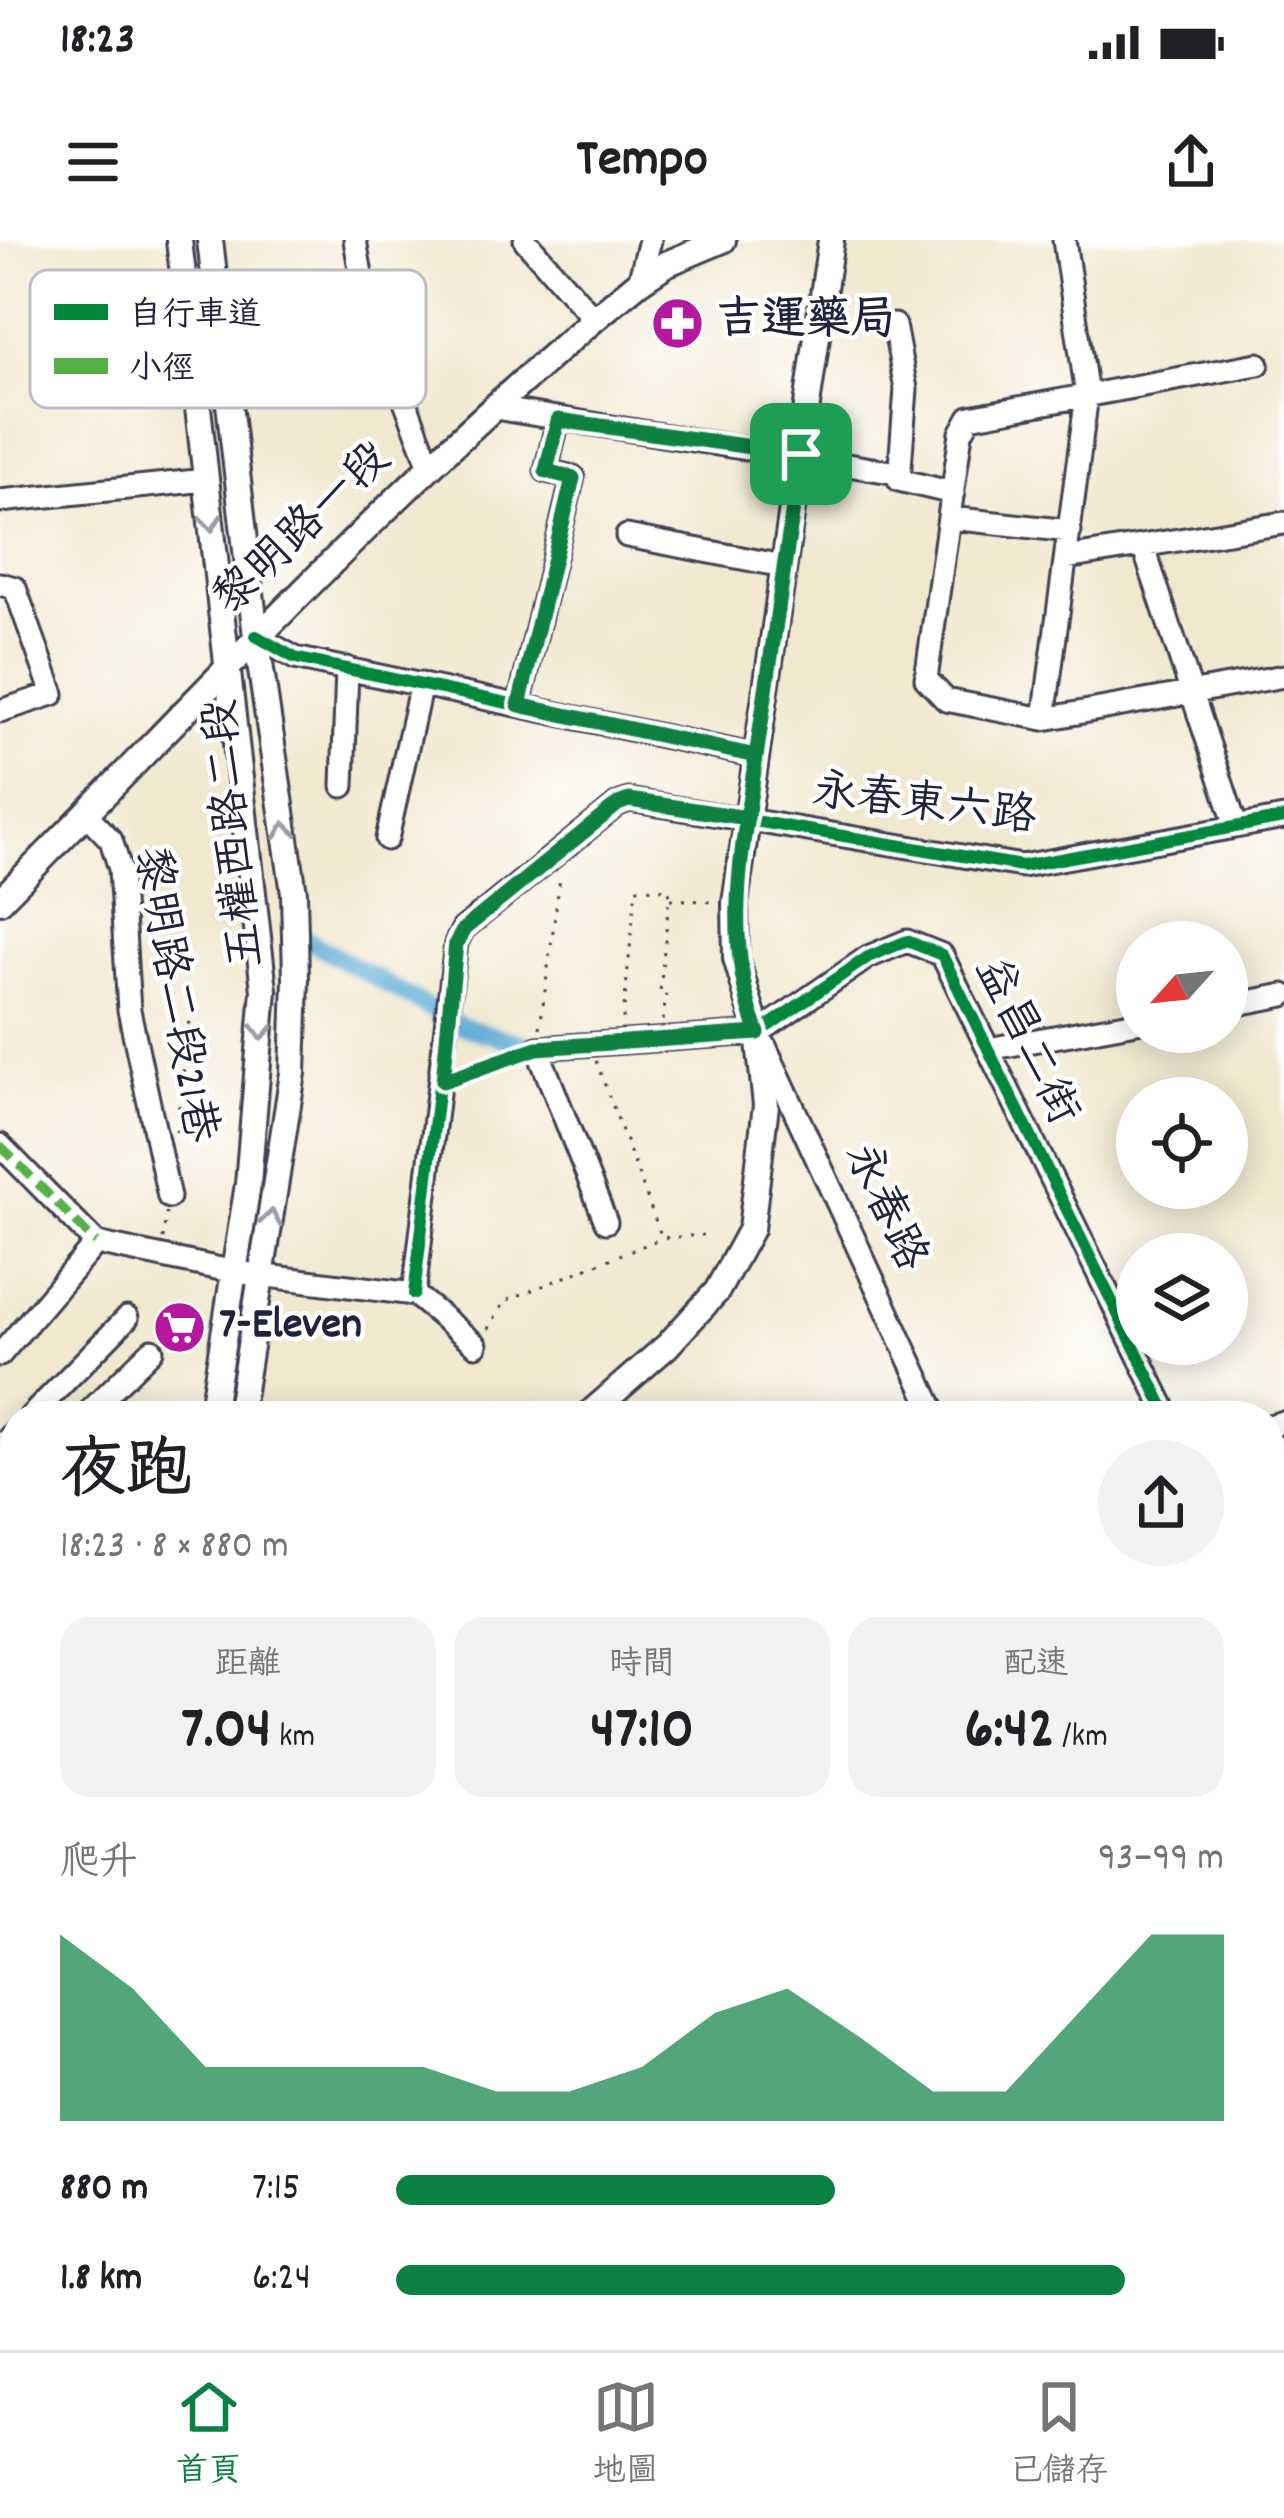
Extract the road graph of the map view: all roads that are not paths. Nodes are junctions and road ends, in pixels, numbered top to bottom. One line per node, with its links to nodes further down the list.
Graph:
1 (179, 240): 9 (main road, 五權西路二段)
2 (210, 240): 10 (main road, 五權西路二段)
3 (355, 240): 11 (street)
4 (525, 240): 13 (street)
5 (650, 240): 12 (street)
6 (723, 240): 12 (main road, 黎明路一段)
7 (830, 240): 22 (main road)
8 (1064, 240): 16 (street)
9 (182, 270)
10 (213, 270)
11 (360, 270)
12 (639, 282): 13 (main road, 黎明路一段)
13 (593, 319): 20 (main road, 黎明路一段)
14 (894, 326): 24 (street)
15 (1258, 364): 16 (street)
16 (1088, 395): 26 (street); 30 (street)
17 (198, 408): 25 (main road, 五權西路二段)
18 (230, 408): 36 (main road, 五權西路二段)
19 (408, 408): 23 (street)
20 (495, 408): 21 (street); 23 (main road, 黎明路一段)
21 (558, 420): 22 (street); 42 (street)
22 (801, 454): 24 (street); 34 (main road)
23 (430, 466): 36 (main road, 黎明路一段)
24 (897, 473): 26 (street)
25 (206, 480): 27 (street); 37 (main road, 五權西路二段, one-way to 37)
26 (953, 493): 28 (street)
27 (0, 501)
28 (950, 518): 30 (street); 44 (street)
29 (1284, 523): 32 (street)
30 (1070, 531): 33 (street)
31 (628, 536): 34 (street)
32 (1144, 546): 33 (street); 41 (street)
33 (1066, 558): 44 (street)
34 (783, 566): 45 (main road)
35 (0, 584): 43 (street)
36 (256, 636): 37 (main road, 黎明路一段); 38 (street); 63 (main road, 五權西路二段, one-way to 36)
37 (227, 666): 47 (main road, 黎明路一段); 62 (main road, 五權西路二段, one-way to 62)
38 (347, 668): 40 (street); 46 (street)
39 (1284, 676): 41 (street)
40 (421, 684): 42 (street); 51 (street)
41 (1189, 695): 44 (street); 50 (street)
42 (519, 705): 45 (street)
43 (0, 711)
44 (1044, 719)
45 (756, 756): 48 (main road)
46 (343, 786)
47 (86, 814): 52 (main road, 黎明路一段); 59 (street, 黎明路二段21巷)
48 (747, 818): 50 (street, 永春東六路); 56 (main road); 64 (street, 永春東六路)
49 (1284, 818): 50 (street, 永春東六路)
50 (1236, 826)
51 (387, 839)
52 (0, 901)
53 (1284, 995): 54 (street)
54 (1248, 1002)
55 (1116, 1026): 57 (street)
56 (758, 1033): 57 (street, 益昌二街); 60 (street); 73 (main road); 74 (street, 永春路)
57 (988, 1049): 75 (street, 益昌二街)
58 (0, 1145): 61 (street)
59 (169, 1197)
60 (606, 1222)
61 (96, 1243): 62 (street); 68 (street)
62 (235, 1272): 63 (street); 71 (main road, 五權西路二段)
63 (261, 1275): 64 (street); 72 (main road, 五權西路二段)
64 (414, 1294): 66 (street)
65 (127, 1318): 69 (street)
66 (474, 1344)
67 (152, 1351): 70 (street)
68 (0, 1355)
69 (46, 1401)
70 (100, 1401)
71 (214, 1401)
72 (240, 1401)
73 (604, 1401)
74 (930, 1401)
75 (1161, 1401)

